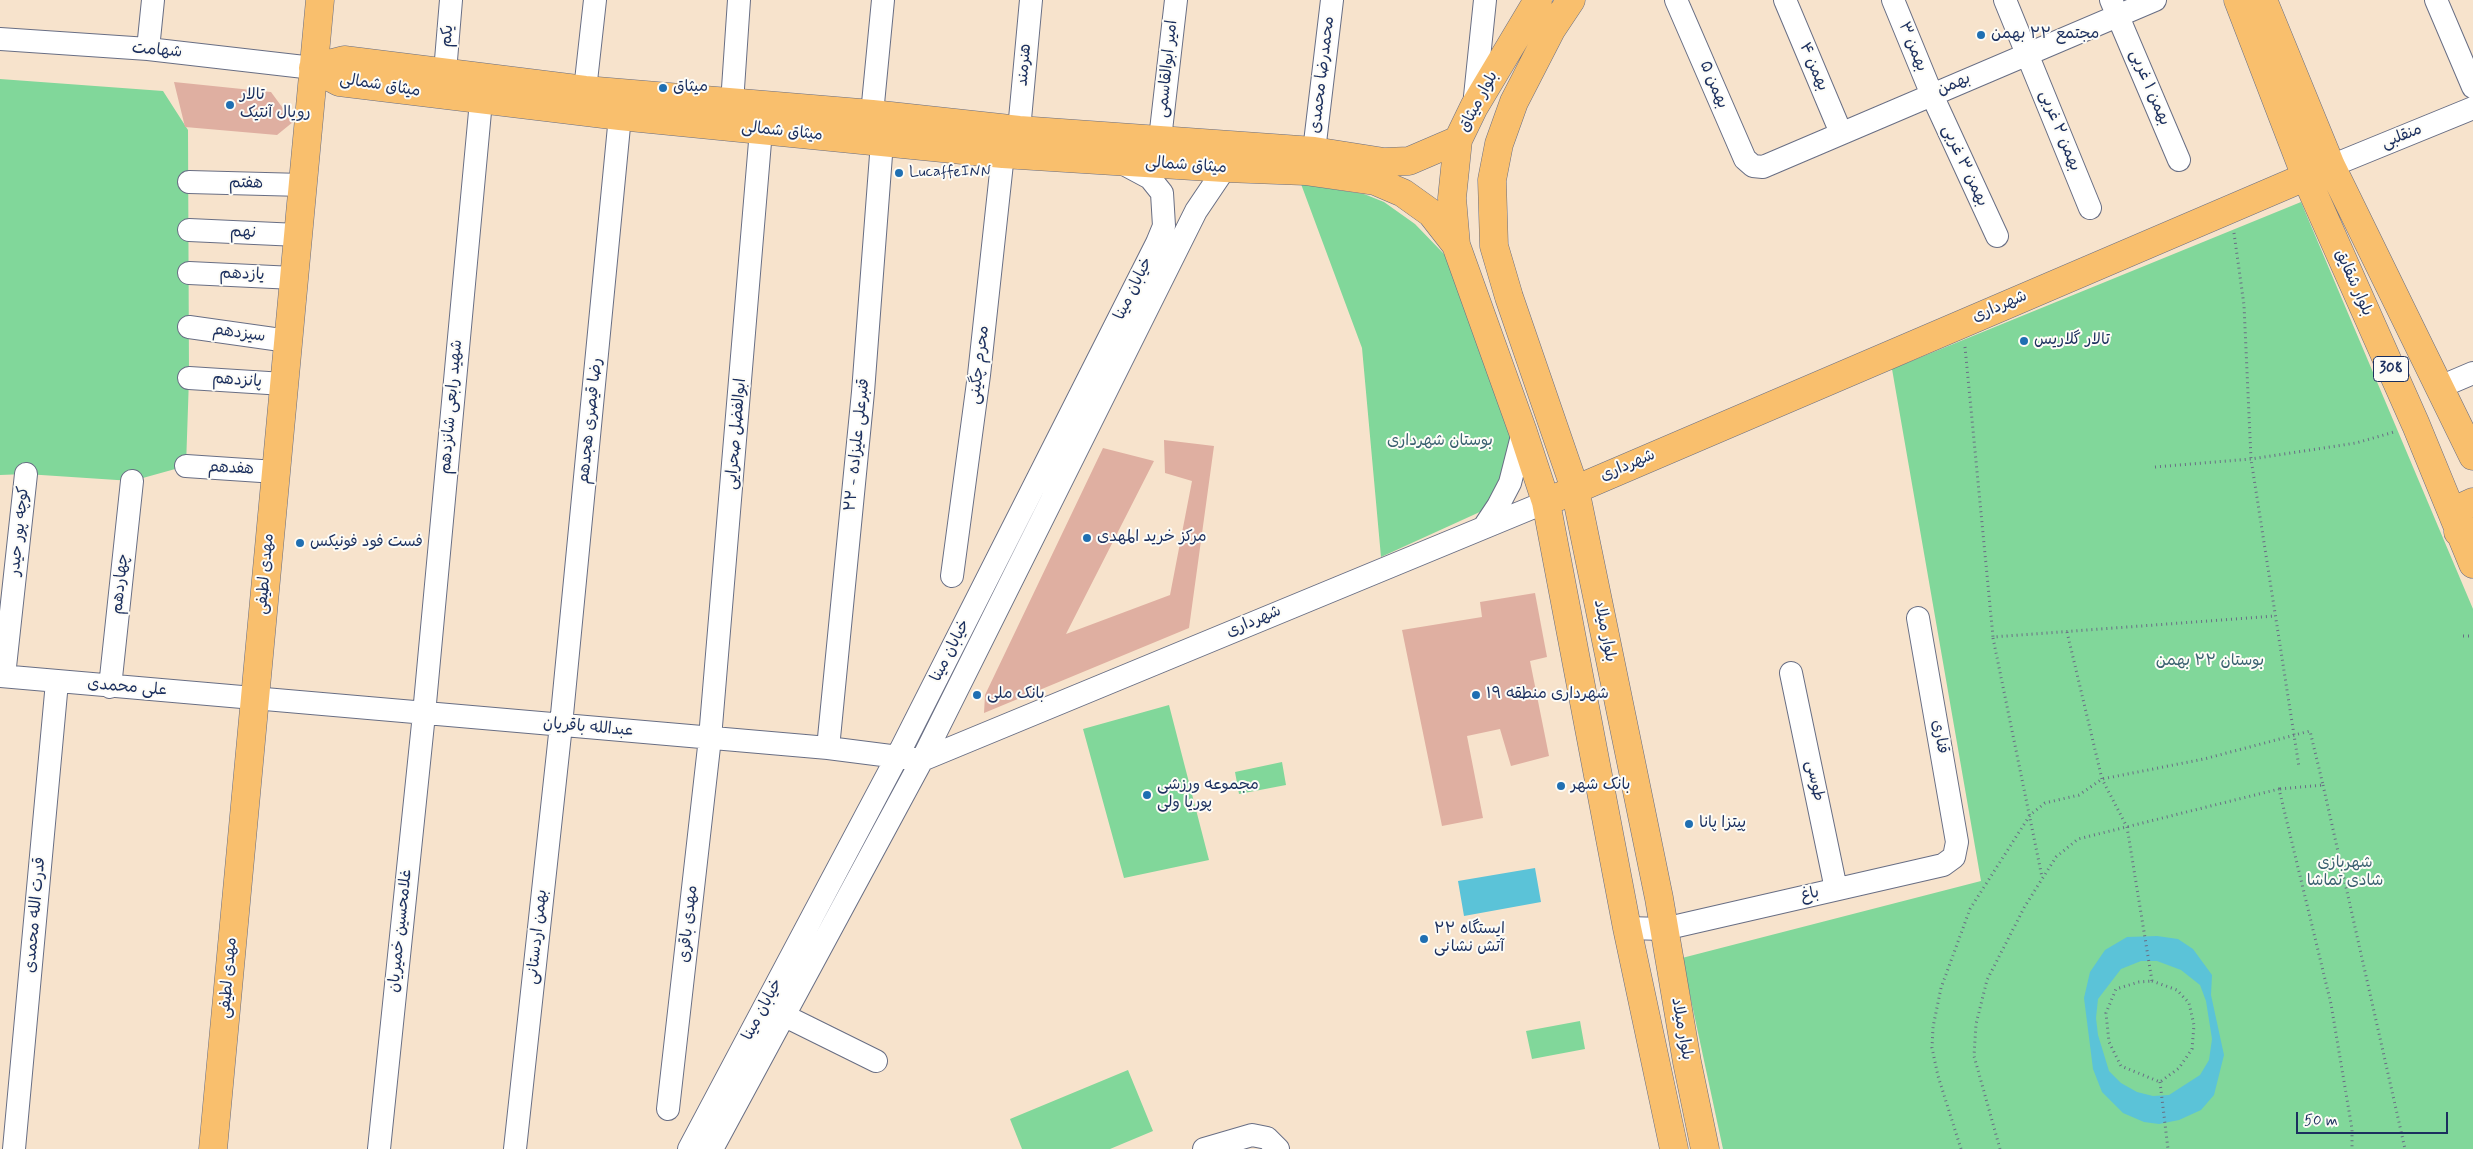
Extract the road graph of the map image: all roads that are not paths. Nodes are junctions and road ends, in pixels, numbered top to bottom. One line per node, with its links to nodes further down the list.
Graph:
1 (153, 0): 23 (street)
2 (320, 0): 25 (main road, مهدی لطیفی)
3 (451, 0): 26 (street, یکم)
4 (595, 0): 28 (street)
5 (739, 0): 31 (street)
6 (883, 0): 34 (street)
7 (1031, 0): 37 (street, هنرمند)
8 (1176, 0): 39 (street, امیر ابوالقاسمی)
9 (1332, 0): 42 (street, محمدرضا محمدی)
10 (1485, 0): 32 (street)
11 (1538, 0): 32 (main road, بلوار میثاق)
12 (1571, 0): 50 (main road, بلوار میثاق)
13 (1676, 0): 47 (street, بهمن ۵)
14 (1785, 0): 38 (street, بهمن ۴)
15 (1893, 0): 29 (street, بهمن ۳)
16 (2005, 0): 24 (street, بهمن ۲ غربی)
17 (2155, 0): 21 (street, بهمن)
18 (2238, 0): 49 (main road, بلوار شقایق / 308)
19 (2263, 0): 48 (main road, بلوار شقایق / 308)
20 (2436, 0): 27 (street)
21 (2115, 8): 24 (street, بهمن); 45 (street, بهمن ۱ غربی)
22 (0, 39): 23 (street, شهامت)
23 (148, 50): 25 (street, شهامت)
24 (2028, 54): 29 (street, بهمن); 53 (street, بهمن ۲ غربی)
25 (314, 68): 26 (main road, میثاق شمالی); 30 (main road, میثاق شمالی); 52 (main road, مهدی لطیفی)
26 (445, 72): 28 (main road, میثاق شمالی)
27 (2473, 87)
28 (585, 90): 31 (main road, میثاق شمالی)
29 (1932, 95): 38 (street, بهمن); 56 (street, بهمن ۳ غربی)
30 (481, 100): 35 (main road, میثاق شمالی); 86 (street, شهید رابعی شانزدهم)
31 (732, 103): 34 (main road, میثاق شمالی)
32 (1474, 107): 40 (main road, بلوار میثاق)
33 (2473, 108): 48 (street, منقلبی)
34 (872, 114): 37 (main road, میثاق شمالی)
35 (620, 116): 36 (main road, میثاق شمالی); 87 (street, رضا قیصری هجدهم)
36 (761, 130): 41 (main road, میثاق شمالی); 88 (street, ابوالفضل صحرایی)
37 (1019, 130): 39 (main road, میثاق شمالی)
38 (1842, 133): 47 (street, بهمن)
39 (1160, 139): 44 (main road, میثاق شمالی)
40 (1458, 140): 42 (main road, میثاق شمالی); 57 (main road, بلوار میثاق)
41 (882, 142): 43 (main road, میثاق شمالی); 89 (street, قنبرعلی علیزاده - ۲۲)
42 (1314, 151): 44 (main road, میثاق شمالی)
43 (1003, 154): 46 (main road, میثاق شمالی); 79 (street, محرم چگینی)
44 (1227, 156): 46 (main road, میثاق شمالی); 57 (main road, میثاق شمالی); 91 (street, خیابان مینا)
45 (2179, 160)
46 (1119, 161): 90 (street, خیابان مینا)
47 (1753, 166)
48 (2331, 166): 49 (main road, شهرداری); 65 (main road, بلوار شقایق / 308)
49 (2306, 177): 68 (main road, بلوار شقایق / 308); 73 (main road, شهرداری)
50 (1492, 180): 73 (main road, بلوار میلاد)
51 (189, 182): 52 (street, هفتم)
52 (302, 185): 55 (main road, مهدی لطیفی)
53 (2090, 208)
54 (189, 230): 55 (street, نهم)
55 (298, 235): 59 (main road, مهدی لطیفی)
56 (1997, 236)
57 (1456, 245): 66 (main road, بلوار میلاد)
58 (189, 273): 59 (street, یازدهم)
59 (294, 278): 61 (main road, مهدی لطیفی)
60 (189, 327): 61 (street, سیزدهم)
61 (288, 341): 64 (main road, مهدی لطیفی)
62 (2473, 373): 65 (street)
63 (189, 378): 64 (street, پانزدهم)
64 (284, 384): 70 (main road, مهدی لطیفی)
65 (2440, 387): 67 (main road, بلوار شقایق / 308)
66 (1523, 432): 74 (main road, بلوار میلاد); 76 (street)
67 (2471, 451): 68 (main road)
68 (2428, 454): 77 (main road, بلوار شقایق / 308)
69 (186, 466): 70 (street, هفدهم)
70 (276, 472): 85 (main road, مهدی لطیفی)
71 (26, 474): 82 (street, کوچه پور حیدر)
72 (132, 481): 84 (street, چهاردهم)
73 (1575, 489): 74 (main road, شهرداری); 95 (main road, بلوار میلاد)
74 (1546, 502): 76 (street, شهرداری); 94 (main road, بلوار میلاد)
75 (2473, 502): 77 (main road)
76 (1484, 527): 91 (street, شهرداری)
77 (2458, 532): 78 (main road, بلوار شقایق / 308)
78 (2473, 564)
79 (952, 576)
80 (1918, 618): 92 (street, قناری)
81 (1791, 673): 93 (street, طوسی)
82 (2, 676): 83 (street, علی محمدی)
83 (58, 682): 84 (street, علی محمدی); 102 (street, قدرت الله محمدی)
84 (110, 687): 85 (street, علی محمدی)
85 (254, 700): 86 (street, عبدالله باقریان); 103 (main road, مهدی لطیفی)
86 (424, 714): 87 (street, عبدالله باقریان); 104 (street, غلامحسین خمیریان)
87 (561, 725): 88 (street, عبدالله باقریان); 105 (street, بهمن اردستانی)
88 (710, 738): 89 (street, عبدالله باقریان); 98 (street, مهدی باقری)
89 (828, 748): 90 (street, عبدالله باقریان)
90 (897, 757): 91 (street, عبدالله باقریان); 106 (street, خیابان مینا)
91 (922, 760): 96 (street, خیابان مینا)
92 (1954, 856): 93 (street, باغ)
93 (1836, 889): 95 (street, باغ)
94 (1627, 928): 95 (street, باغ); 101 (main road, بلوار میلاد)
95 (1664, 929): 99 (main road, بلوار میلاد)
96 (785, 1016): 97 (street); 107 (street, خیابان مینا)
97 (876, 1062)
98 (668, 1109)
99 (1703, 1141): 101 (main road)
100 (1272, 1144): 108 (street)
101 (1672, 1144)
102 (14, 1149)
103 (213, 1149)
104 (380, 1149)
105 (515, 1149)
106 (689, 1149)
107 (712, 1149)
108 (1204, 1149)

